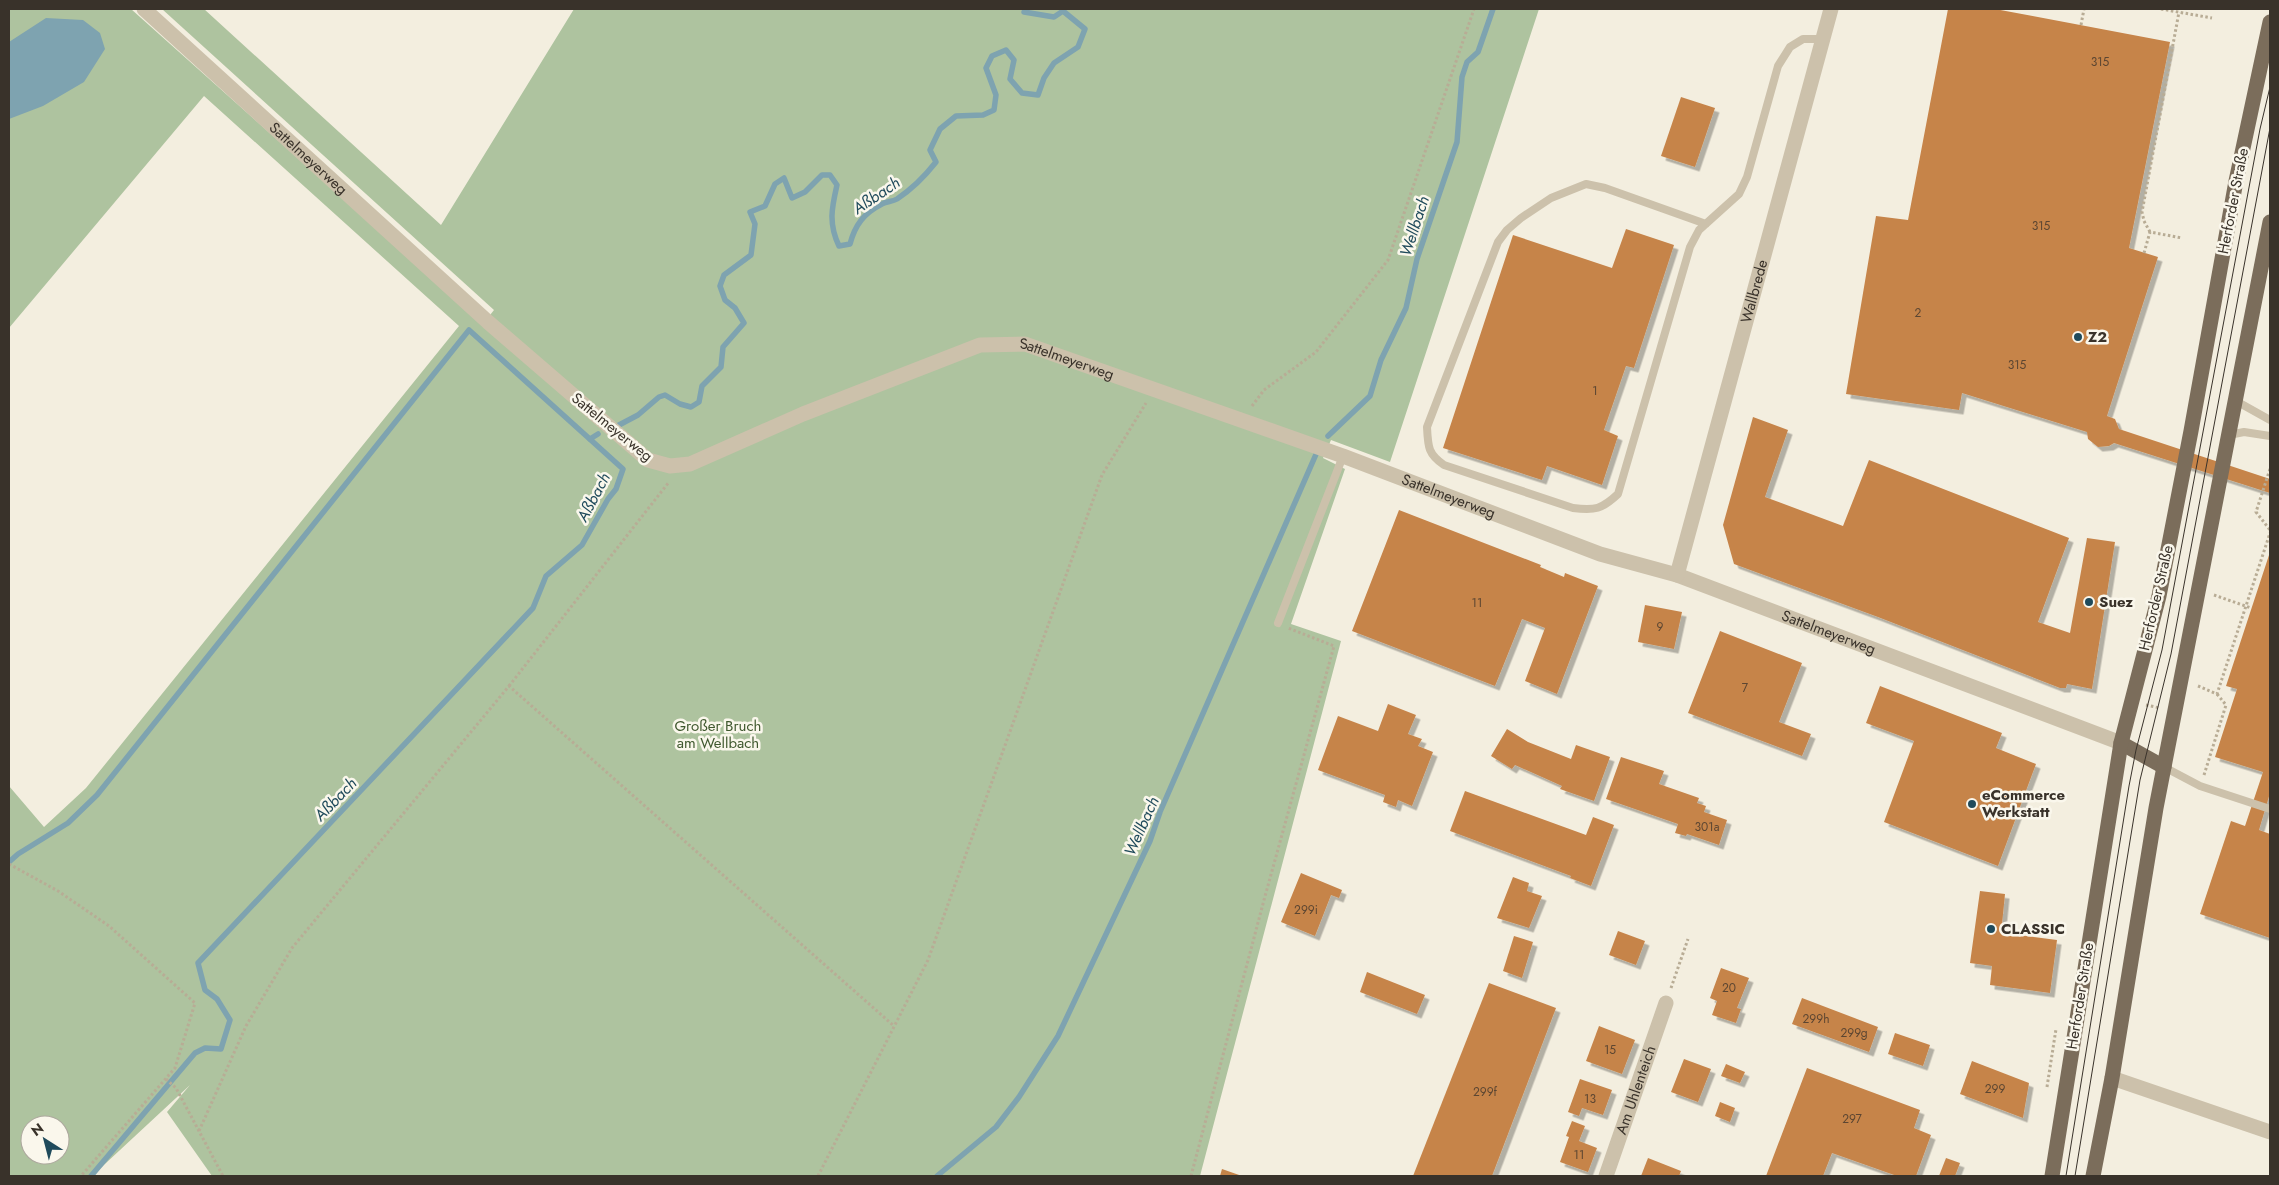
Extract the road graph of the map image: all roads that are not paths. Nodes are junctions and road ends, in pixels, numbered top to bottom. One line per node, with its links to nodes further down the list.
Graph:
1 (144, 9): 12 (street, Sattelmeyerweg)
2 (1831, 9): 4 (street, Wallbrede)
3 (2270, 22): 5 (main road, Herforder Straße)
4 (1822, 39): 7 (lane); 13 (street, Wallbrede)
5 (2268, 40): 15 (main road, Herforder Straße)
6 (2270, 222): 8 (main road)
7 (1706, 224): 7 (lane)
8 (2236, 401): 9 (lane); 10 (main road)
9 (2270, 420)
10 (2229, 435): 11 (lane); 16 (main road)
11 (2270, 436)
12 (1343, 456): 13 (street, Sattelmeyerweg); 14 (lane)
13 (1677, 575): 15 (street, Sattelmeyerweg)
14 (1278, 624)
15 (2121, 743): 16 (main road); 22 (main road, Herforder Straße)
16 (2164, 767): 17 (lane); 19 (main road)
17 (2270, 808)
18 (1666, 1003): 21 (street, Am Uhlenteich)
19 (2112, 1078): 20 (street); 23 (main road)
20 (2270, 1132)
21 (1606, 1176)
22 (2052, 1176)
23 (2093, 1176)

